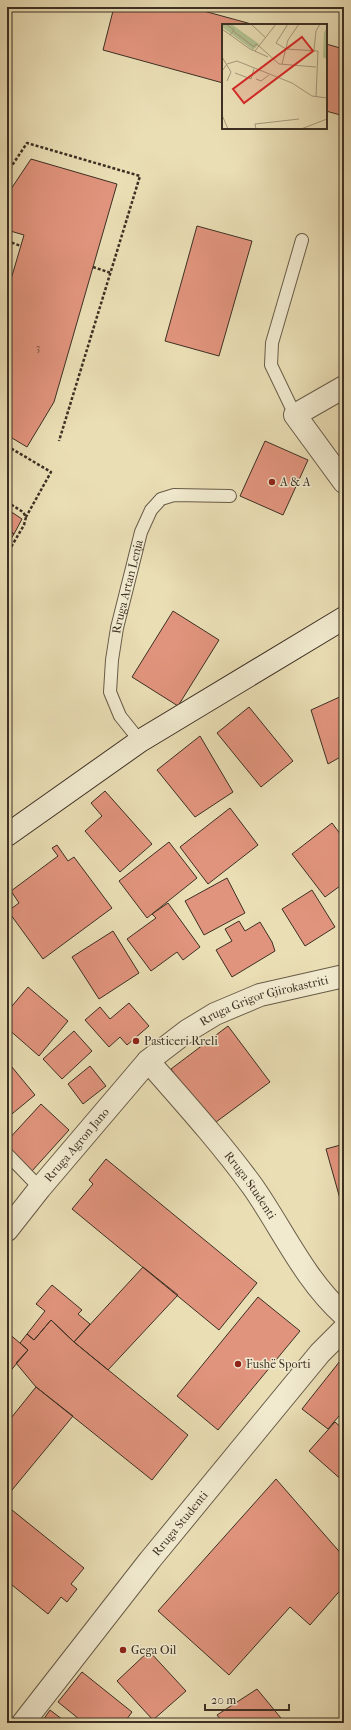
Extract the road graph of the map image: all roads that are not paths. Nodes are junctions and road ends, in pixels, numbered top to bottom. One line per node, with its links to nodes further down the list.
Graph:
1 (302, 240): 3 (lane)
2 (344, 387): 3 (street)
3 (295, 415): 4 (street)
4 (344, 482)
5 (230, 496): 7 (lane, Rruga Artan Lenja)
6 (344, 618): 7 (street)
7 (140, 741): 8 (street)
8 (9, 830)
9 (344, 976): 10 (street, Rruga Grigor Gjirokastriti)
10 (148, 1061): 12 (street, Rruga Agron Jano); 14 (street, Rruga Studenti)
11 (7, 1154): 12 (lane)
12 (40, 1188): 13 (street, Rruga Agron Jano)
13 (7, 1230)
14 (344, 1315)
15 (344, 1329): 16 (street, Rruga Studenti)
16 (22, 1723)

